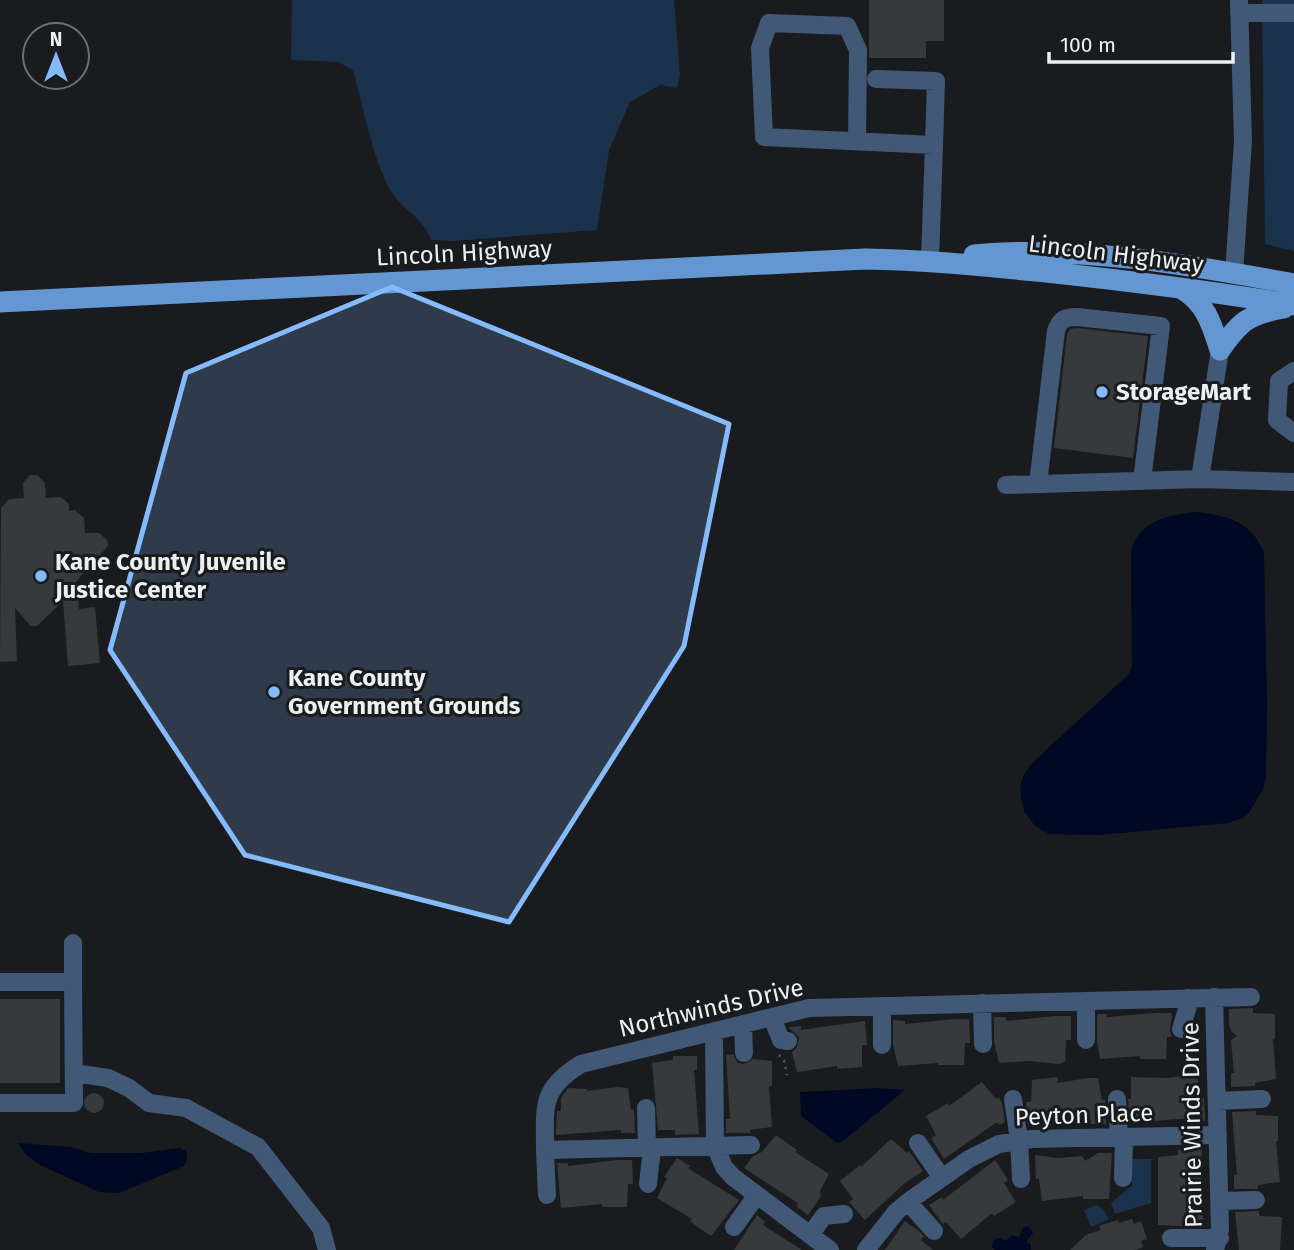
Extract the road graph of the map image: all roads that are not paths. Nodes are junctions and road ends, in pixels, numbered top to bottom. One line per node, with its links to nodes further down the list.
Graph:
1 (1239, 6): 2 (street); 7 (street)
2 (1294, 13)
3 (876, 79): 5 (street)
4 (857, 141): 4 (street); 5 (street)
5 (934, 145): 6 (street)
6 (930, 260): 7 (main road, Lincoln Highway); 9 (main road, Lincoln Highway); 10 (main road, Lincoln Highway)
7 (1234, 273): 8 (main road, Lincoln Highway)
8 (1294, 285)
9 (1180, 288): 11 (main road, Lincoln Highway); 12 (main road)
10 (0, 302)
11 (1294, 306): 12 (main road)
12 (1220, 351): 15 (street)
13 (1294, 371): 14 (street)
14 (1294, 433)
15 (1200, 479): 16 (street); 17 (street)
16 (1142, 481): 18 (street); 18 (street)
17 (1294, 482)
18 (1038, 484): 19 (street)
19 (1006, 485)
20 (73, 943): 22 (street)
21 (0, 982): 22 (street)
22 (73, 982): 38 (street)
23 (1251, 997): 25 (street, Northwinds Drive)
24 (1188, 998): 25 (street, Northwinds Drive); 26 (street, Northwinds Drive); 31 (street)
25 (1214, 998): 42 (street, Prairie Winds Drive)
26 (1086, 1001): 27 (street, Northwinds Drive); 33 (street)
27 (982, 1003): 28 (street, Northwinds Drive); 35 (street)
28 (881, 1006): 29 (street, Northwinds Drive); 36 (street)
29 (743, 1024): 32 (street, Northwinds Drive); 37 (street)
30 (775, 1025): 34 (street)
31 (1181, 1029)
32 (713, 1031): 50 (street); 52 (street, Northwinds Drive)
33 (1086, 1040)
34 (788, 1041)
35 (982, 1044)
36 (882, 1045)
37 (744, 1053)
38 (74, 1073): 43 (street); 68 (street)
39 (1117, 1099): 46 (street)
40 (1013, 1100): 47 (street)
41 (1262, 1100): 42 (street)
42 (1217, 1101): 45 (street, Prairie Winds Drive)
43 (0, 1103)
44 (646, 1108): 51 (street)
45 (1218, 1135): 46 (street, Peyton Place); 59 (street, Prairie Winds Drive)
46 (1121, 1137): 47 (street, Peyton Place); 54 (street)
47 (1019, 1140): 53 (street, Peyton Place); 55 (street)
48 (918, 1143): 53 (street)
49 (751, 1144): 50 (street)
50 (715, 1146): 51 (street); 65 (street)
51 (650, 1148): 52 (street); 56 (street)
52 (545, 1150): 57 (street, Northwinds Drive)
53 (943, 1178): 61 (street, Peyton Place)
54 (1124, 1178)
55 (1021, 1179)
56 (648, 1184)
57 (547, 1195)
58 (1256, 1200): 59 (street)
59 (1220, 1201): 67 (street, Prairie Winds Drive)
60 (752, 1202): 63 (street)
61 (908, 1202): 64 (street); 70 (street, Peyton Place)
62 (844, 1214): 65 (street)
63 (734, 1227)
64 (934, 1231)
65 (810, 1235): 69 (street)
66 (1171, 1238): 67 (street)
67 (1217, 1244)
68 (327, 1250)
69 (830, 1250)
70 (866, 1250)

